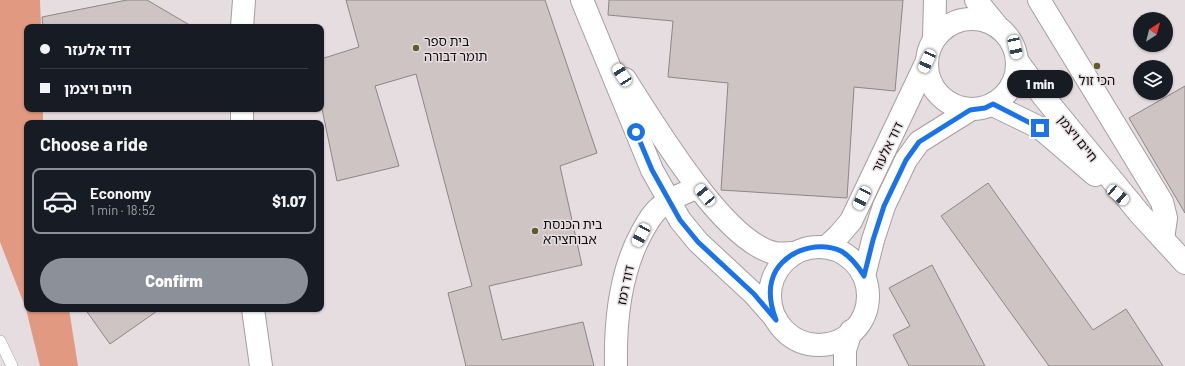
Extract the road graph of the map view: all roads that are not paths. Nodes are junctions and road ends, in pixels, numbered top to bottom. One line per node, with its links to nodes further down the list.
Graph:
1 (244, 0): 6 (street)
2 (582, 0): 8 (street)
3 (935, 0): 9 (street)
4 (976, 0): 7 (street)
5 (1039, 0): 17 (street)
6 (242, 24)
7 (997, 26): 9 (street); 11 (street)
8 (598, 38): 14 (street); 15 (street)
9 (934, 39): 10 (street)
10 (927, 61): 13 (street); 18 (street, דוד אלעזר)
11 (1018, 62): 12 (street); 16 (street, חיים ויצמן)
12 (993, 104): 13 (street); 16 (street, חיים ויצמן)
13 (970, 110): 21 (street, דוד אלעזר)
14 (698, 187): 15 (street, דוד רמז); 19 (street)
15 (668, 200): 23 (street); 28 (street, דוד רמז)
16 (1140, 214): 17 (street, חיים ויצמן)
17 (1163, 239): 20 (street, חיים ויצמן)
18 (826, 247): 19 (street); 21 (street)
19 (793, 253): 23 (street)
20 (1185, 263)
21 (864, 276): 24 (street)
22 (253, 312): 27 (street)
23 (776, 320): 24 (street)
24 (851, 331): 29 (street)
25 (0, 341): 26 (lane)
26 (12, 366)
27 (261, 366)
28 (616, 366)
29 (845, 366)

